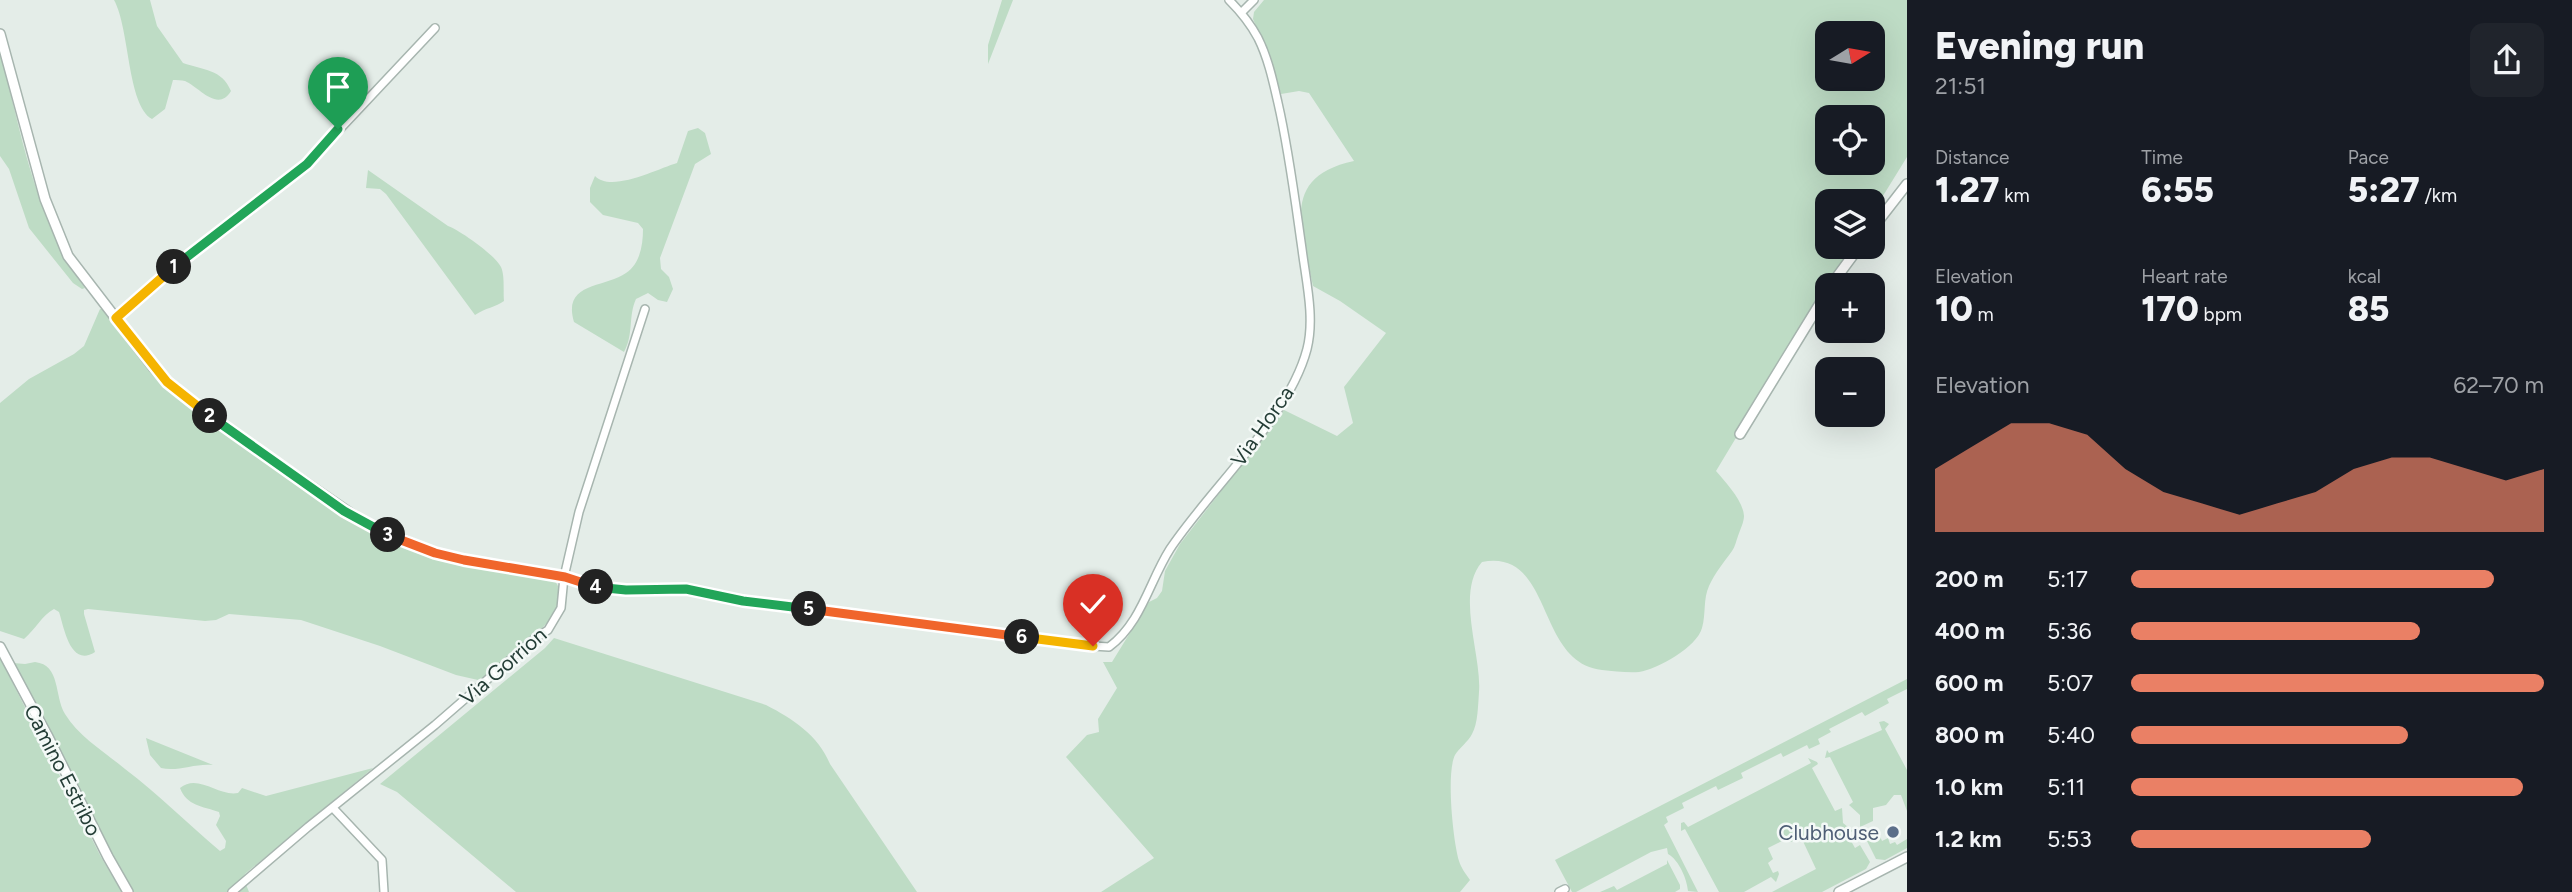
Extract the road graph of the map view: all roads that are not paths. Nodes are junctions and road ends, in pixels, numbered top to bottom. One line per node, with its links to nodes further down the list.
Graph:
1 (1229, 0): 3 (street, Via Horca)
2 (1254, 0): 3 (street)
3 (1241, 12): 13 (street, Via Horca)
4 (435, 28): 10 (street)
5 (0, 34): 10 (street)
6 (1907, 184): 7 (street)
7 (1885, 212)
8 (645, 309): 12 (street, Via Gorrion)
9 (1815, 312): 11 (street)
10 (116, 318): 12 (street)
11 (1740, 434)
12 (565, 577): 13 (street); 15 (street, Via Gorrion)
13 (1093, 646)
14 (0, 647): 17 (street, Camino Estribo)
15 (333, 808): 18 (street, Via Gorrion); 19 (street)
16 (1907, 857): 20 (street)
17 (128, 892)
18 (232, 892)
19 (384, 892)
20 (1839, 892)

